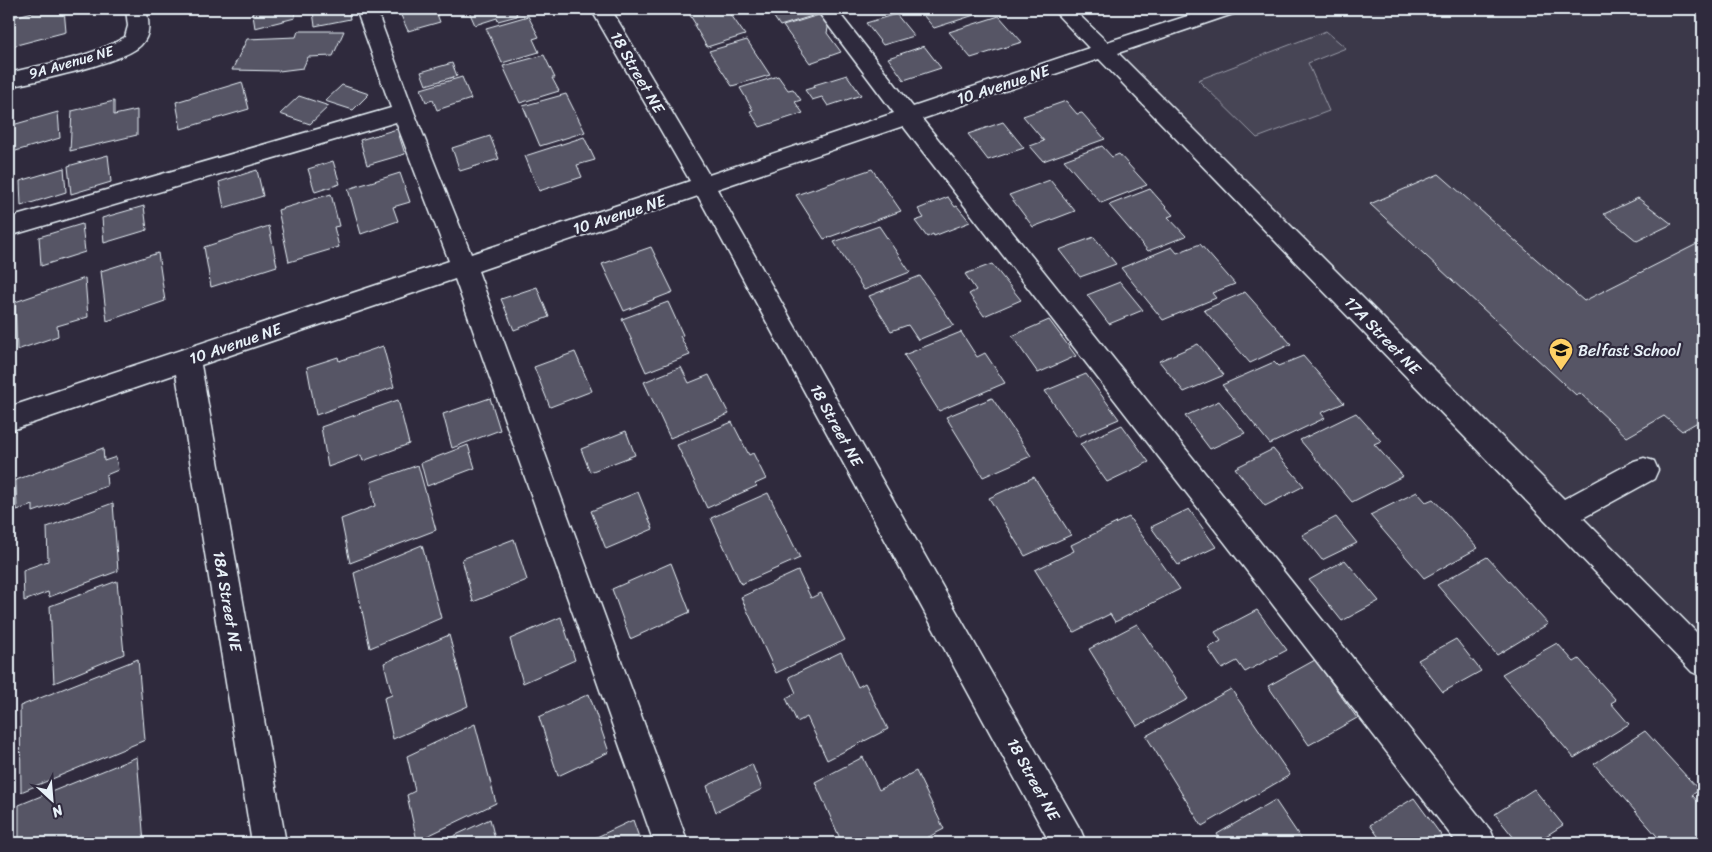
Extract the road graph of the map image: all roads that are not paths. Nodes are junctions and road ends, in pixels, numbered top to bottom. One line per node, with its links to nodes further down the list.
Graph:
1 (136, 9): 8 (street, 9A Avenue NE)
2 (366, 9): 9 (street)
3 (600, 9): 11 (street, 18 Street NE)
4 (826, 9): 10 (street)
5 (1062, 9): 7 (street, 17A Street NE)
6 (1229, 9): 7 (street, 10 Avenue NE)
7 (1103, 50): 10 (street, 10 Avenue NE); 17 (street, 17A Street NE)
8 (9, 80)
9 (402, 112): 12 (street); 13 (street)
10 (907, 115): 11 (street, 10 Avenue NE); 22 (street)
11 (704, 186): 13 (street, 10 Avenue NE); 21 (street, 18 Street NE)
12 (9, 227)
13 (463, 266): 14 (street, 10 Avenue NE); 20 (street)
14 (187, 359): 15 (street, 10 Avenue NE); 19 (street, 18A Street NE)
15 (9, 419)
16 (1644, 470): 17 (street)
17 (1560, 516): 18 (street, 17A Street NE)
18 (1703, 661)
19 (269, 843)
20 (672, 843)
21 (1069, 843)
22 (1478, 843)

